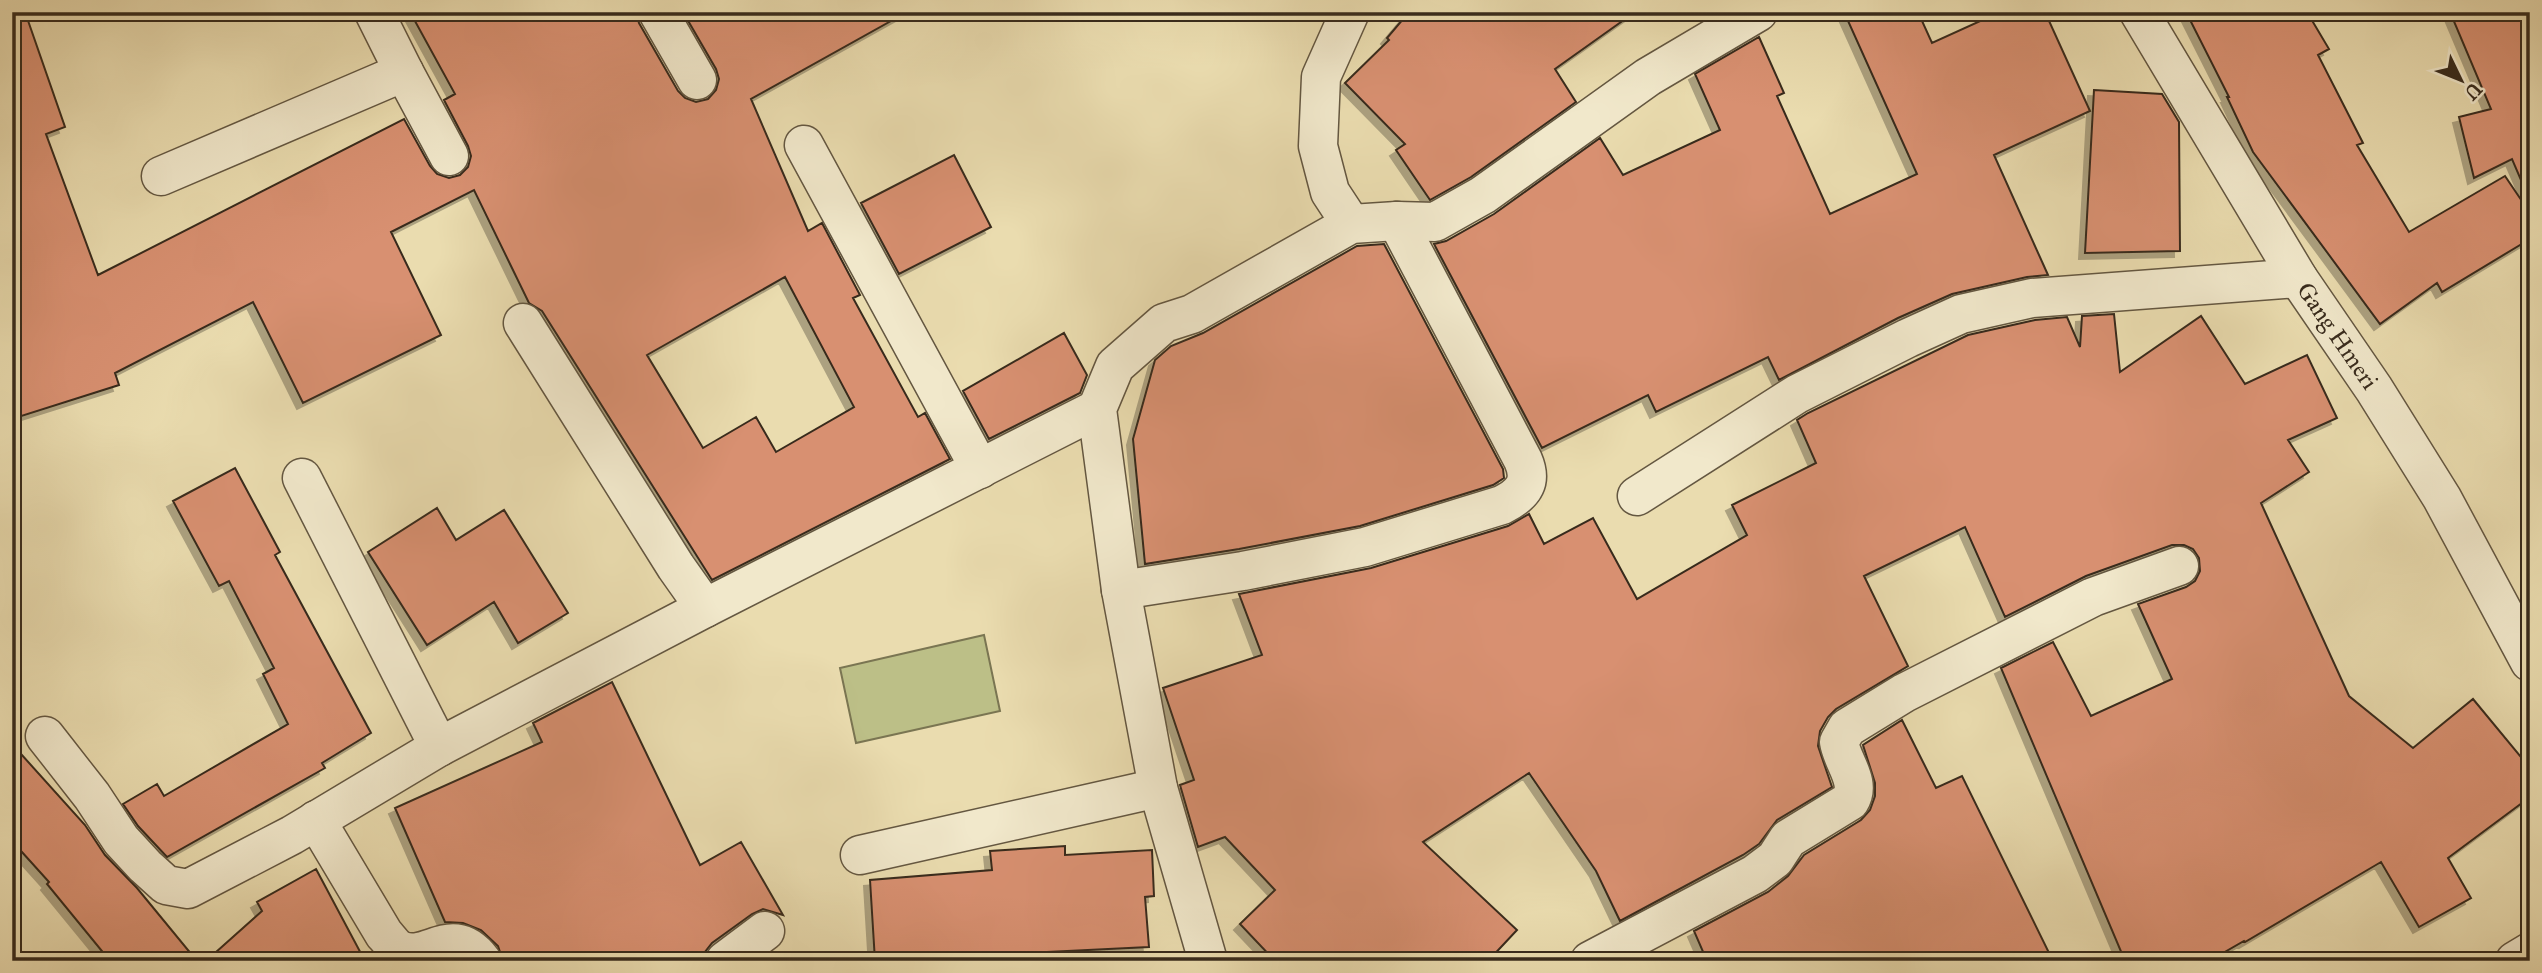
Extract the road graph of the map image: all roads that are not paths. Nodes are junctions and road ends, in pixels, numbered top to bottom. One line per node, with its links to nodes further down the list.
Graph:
1 (374, 12): 6 (street)
2 (658, 12): 7 (street)
3 (1350, 12): 12 (street)
4 (1758, 12): 11 (street)
5 (2138, 12): 13 (street, Gang Hmeri)
6 (404, 72): 9 (street); 10 (street)
7 (697, 80)
8 (804, 145): 16 (street)
9 (449, 156)
10 (161, 176)
11 (1397, 221): 12 (street); 20 (street)
12 (1351, 224): 15 (street)
13 (2298, 278): 18 (street); 22 (street, Gang Hmeri)
14 (523, 323): 21 (street)
15 (1097, 409): 16 (street); 20 (street)
16 (980, 468): 21 (street)
17 (302, 478): 24 (street)
18 (1637, 496)
19 (2179, 566): 30 (street)
20 (1121, 590): 25 (street)
21 (705, 608): 24 (street)
22 (2530, 662)
23 (45, 736): 26 (street)
24 (439, 747): 26 (street)
25 (1158, 788): 27 (street); 33 (street)
26 (316, 820): 31 (street)
27 (860, 855)
28 (765, 931): 32 (street)
29 (2530, 952): 34 (street)
30 (1600, 958)
31 (482, 961)
32 (724, 961)
33 (1208, 961)
34 (2515, 961)

